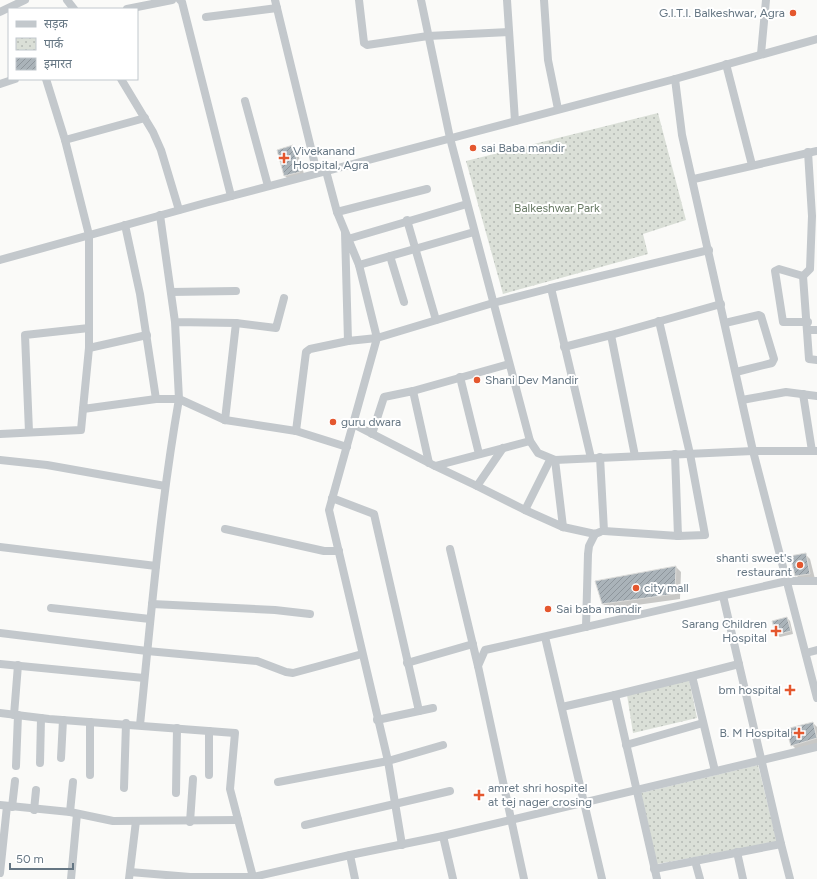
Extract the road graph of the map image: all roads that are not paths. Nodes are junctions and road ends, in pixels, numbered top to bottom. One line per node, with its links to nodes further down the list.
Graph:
1 (25, 0): 11 (street)
2 (67, 0): 12 (street)
3 (172, 0): 13 (street)
4 (180, 0): 37 (street)
5 (359, 0): 16 (street)
6 (421, 0): 16 (street)
7 (507, 0): 15 (street)
8 (544, 0): 26 (street)
9 (766, 0): 18 (street)
10 (276, 4): 14 (street); 33 (street)
11 (8, 8)
12 (73, 8)
13 (133, 8)
14 (206, 18)
15 (509, 32): 16 (street); 28 (street)
16 (428, 36): 29 (street)
17 (817, 39): 18 (street)
18 (761, 54): 19 (street)
19 (726, 64): 20 (street); 32 (street)
20 (675, 79): 26 (street); 34 (street)
21 (12, 80): 24 (street)
22 (46, 80): 30 (street)
23 (122, 80): 27 (street)
24 (0, 84)
25 (245, 101): 35 (street)
26 (558, 109): 28 (street)
27 (145, 118): 30 (street); 39 (street)
28 (515, 121): 29 (street)
29 (450, 138): 33 (street); 38 (street)
30 (65, 140): 45 (street)
31 (813, 151): 32 (street); 52 (street)
32 (752, 165): 34 (street)
33 (322, 172): 35 (street); 40 (street)
34 (694, 179): 48 (street)
35 (268, 186): 37 (street)
36 (427, 189): 40 (street)
37 (231, 196): 39 (street)
38 (467, 204): 42 (street); 44 (street)
39 (179, 210): 41 (street)
40 (337, 212): 46 (street)
41 (160, 215): 43 (street); 55 (street)
42 (407, 220): 46 (street); 47 (street)
43 (125, 225): 45 (street); 68 (street)
44 (474, 232): 47 (street); 58 (street)
45 (89, 235): 50 (street); 66 (street)
46 (347, 236): 51 (street); 70 (street)
47 (416, 248): 49 (street); 60 (street)
48 (709, 250): 53 (street); 59 (street)
49 (390, 256): 51 (street); 57 (street)
50 (0, 260)
51 (359, 265): 69 (street)
52 (803, 276): 65 (street); 65 (street)
53 (551, 288): 58 (street); 71 (street)
54 (236, 291): 55 (street)
55 (171, 292): 62 (street)
56 (284, 298): 63 (street)
57 (404, 302)
58 (493, 303): 60 (street); 74 (street)
59 (721, 304): 61 (street); 64 (street)
60 (436, 320): 69 (street)
61 (659, 321): 67 (street); 97 (street)
62 (175, 322): 63 (street); 80 (street)
63 (236, 323): 84 (street)
64 (725, 323): 75 (street); 75 (street)
65 (811, 327): 73 (street)
66 (89, 328): 72 (street); 87 (street)
67 (611, 334): 71 (street); 98 (street)
68 (147, 335): 72 (street); 81 (street)
69 (377, 338): 70 (street); 85 (street)
70 (348, 341): 86 (street)
71 (564, 347): 99 (street)
72 (89, 348): 83 (street)
73 (817, 360)
74 (509, 364): 76 (street); 90 (street)
75 (736, 372): 82 (street)
76 (460, 377): 77 (street); 95 (street)
77 (412, 391): 89 (street); 102 (street)
78 (803, 394): 79 (street); 82 (street); 94 (street)
79 (817, 396)
80 (179, 399): 81 (street); 84 (street); 103 (street)
81 (156, 400): 83 (street)
82 (742, 400): 93 (street)
83 (83, 410): 87 (street)
84 (225, 420): 86 (street)
85 (353, 424): 89 (street); 91 (street)
86 (296, 431): 91 (street)
87 (29, 432): 88 (street)
88 (0, 434)
89 (372, 434): 102 (street)
90 (530, 441): 92 (street); 101 (street)
91 (347, 446): 105 (street)
92 (503, 448): 95 (street); 104 (street)
93 (753, 451): 94 (street); 97 (street); 115 (street)
94 (815, 451)
95 (479, 454): 102 (street)
96 (675, 454): 97 (street); 98 (street); 110 (street)
97 (690, 454): 110 (street)
98 (635, 456): 99 (street)
99 (596, 458): 101 (street); 109 (street)
100 (0, 460): 103 (street)
101 (552, 460): 106 (street); 107 (street)
102 (432, 464): 104 (street)
103 (165, 486): 114 (street)
104 (477, 486): 106 (street)
105 (332, 498): 113 (street); 130 (street)
106 (525, 510): 107 (street)
107 (564, 527): 109 (street)
108 (225, 529): 113 (street)
109 (599, 532): 110 (street); 122 (street)
110 (678, 536)
111 (0, 547): 114 (street)
112 (450, 549): 125 (street)
113 (339, 551): 129 (street)
114 (156, 566): 118 (street)
115 (787, 581): 116 (street); 117 (street); 128 (street)
116 (817, 581)
117 (723, 596): 122 (street); 132 (street)
118 (152, 604): 120 (street); 121 (street)
119 (51, 608): 121 (street)
120 (310, 614)
121 (150, 619): 127 (street)
122 (586, 627): 124 (street)
123 (0, 633): 127 (street)
124 (545, 637): 134 (street); 139 (street)
125 (473, 644): 130 (street); 134 (street)
126 (817, 650): 128 (street)
127 (147, 651): 129 (street); 136 (street)
128 (806, 653): 138 (street)
129 (362, 654): 146 (street)
130 (407, 663): 141 (street)
131 (0, 664): 133 (street)
132 (739, 664): 135 (street); 157 (street)
133 (18, 666): 136 (street); 143 (street)
134 (478, 666): 178 (street)
135 (692, 676): 137 (street); 148 (street)
136 (144, 678): 150 (street)
137 (615, 695): 139 (street); 154 (street)
138 (817, 698)
139 (562, 707): 173 (street)
140 (434, 708): 141 (street)
141 (419, 711): 146 (street)
142 (0, 713): 143 (street)
143 (16, 715): 144 (street); 160 (street)
144 (41, 718): 145 (street); 159 (street)
145 (63, 720): 147 (street); 156 (street)
146 (377, 720): 158 (street)
147 (90, 722): 149 (street); 162 (street)
148 (703, 723): 154 (street); 161 (street)
149 (126, 724): 150 (street); 168 (street)
150 (140, 725): 151 (street)
151 (177, 728): 152 (street); 172 (street)
152 (209, 732): 163 (street); 179 (street)
153 (443, 745): 158 (street)
154 (626, 745): 170 (street)
155 (817, 747): 157 (street)
156 (62, 758)
157 (760, 760): 161 (street); 184 (street)
158 (388, 761): 167 (street); 174 (street)
159 (40, 763)
160 (16, 766)
161 (715, 771): 170 (street)
162 (90, 775)
163 (209, 775)
164 (193, 779): 181 (street)
165 (15, 781): 175 (street)
166 (73, 782): 177 (street)
167 (278, 782)
168 (124, 788)
169 (36, 790): 176 (street)
170 (636, 790): 173 (street); 189 (street)
171 (450, 791): 174 (street)
172 (176, 793)
173 (584, 802): 178 (street); 197 (street)
174 (394, 805): 182 (street); 185 (street)
175 (6, 806): 176 (street); 190 (street)
176 (34, 810): 177 (street)
177 (74, 813): 180 (street); 193 (street)
178 (511, 819): 183 (street); 196 (street)
179 (238, 820): 181 (street); 192 (street)
180 (136, 821): 181 (street); 191 (street)
181 (190, 822)
182 (304, 825)
183 (443, 836): 185 (street); 195 (street)
184 (782, 844): 186 (street); 201 (street)
185 (402, 845): 187 (street)
186 (738, 852): 188 (street); 200 (street)
187 (350, 855): 192 (street); 194 (street)
188 (695, 861): 189 (street); 199 (street)
189 (654, 868): 198 (street)
190 (0, 873)
191 (129, 875): 192 (street)
192 (259, 878)
193 (71, 879)
194 (355, 879)
195 (453, 879)
196 (524, 879)
197 (602, 879)
198 (657, 879)
199 (700, 879)
200 (743, 879)
201 (790, 879)

